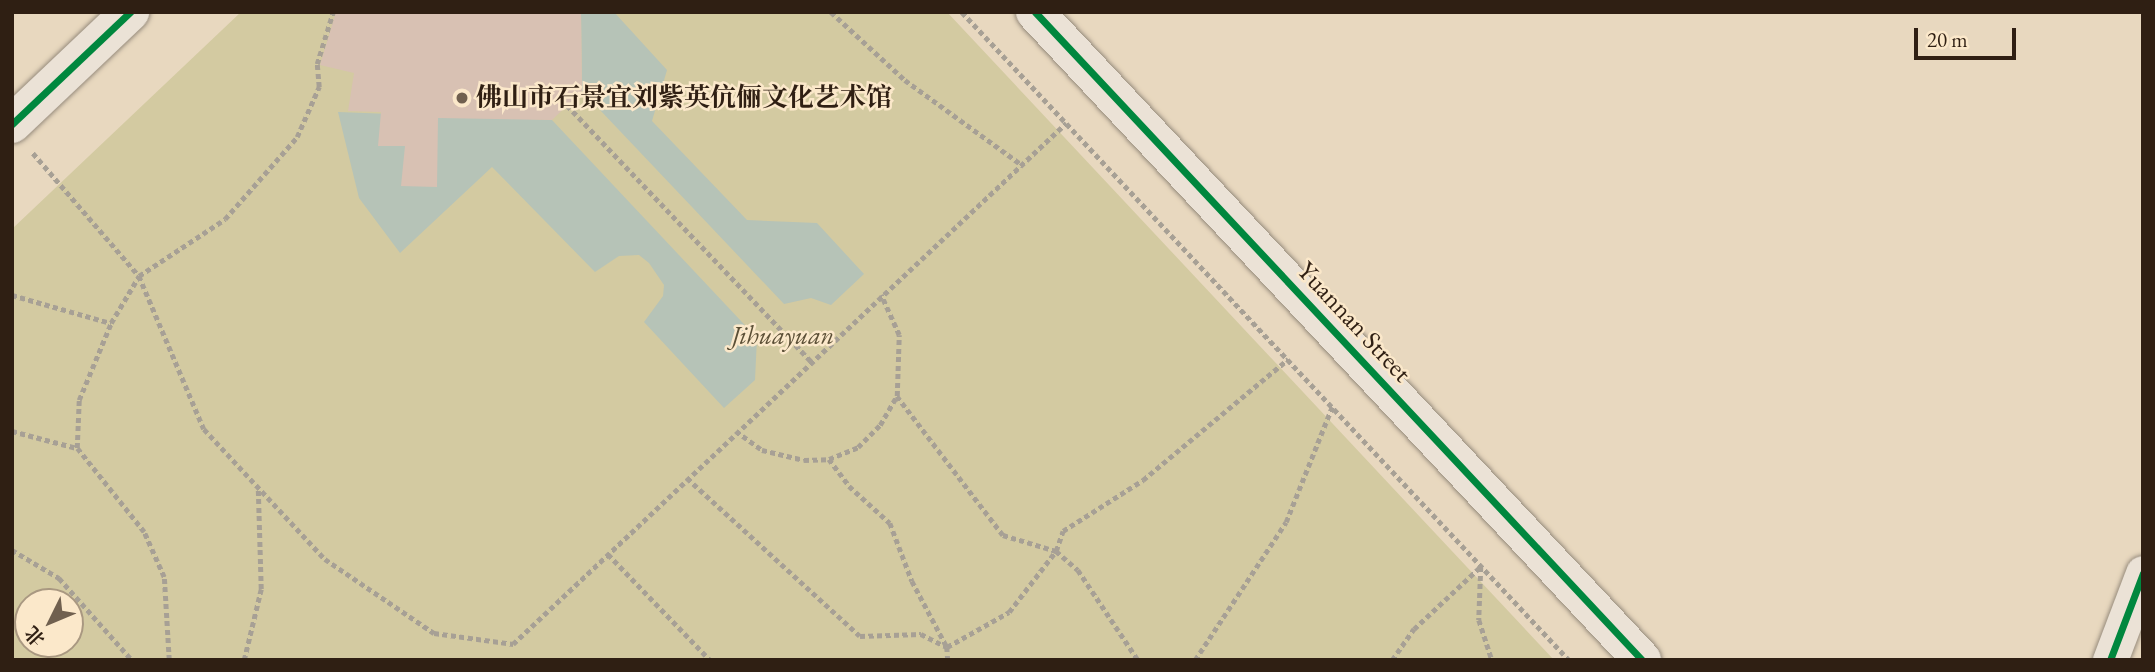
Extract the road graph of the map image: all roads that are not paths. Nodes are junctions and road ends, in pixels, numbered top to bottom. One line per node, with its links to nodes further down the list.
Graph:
1 (130, 12): 3 (street)
2 (1035, 12): 5 (street, Yuannan Street)
3 (19, 135)
4 (2143, 573): 6 (street)
5 (1642, 660)
6 (2110, 660)

